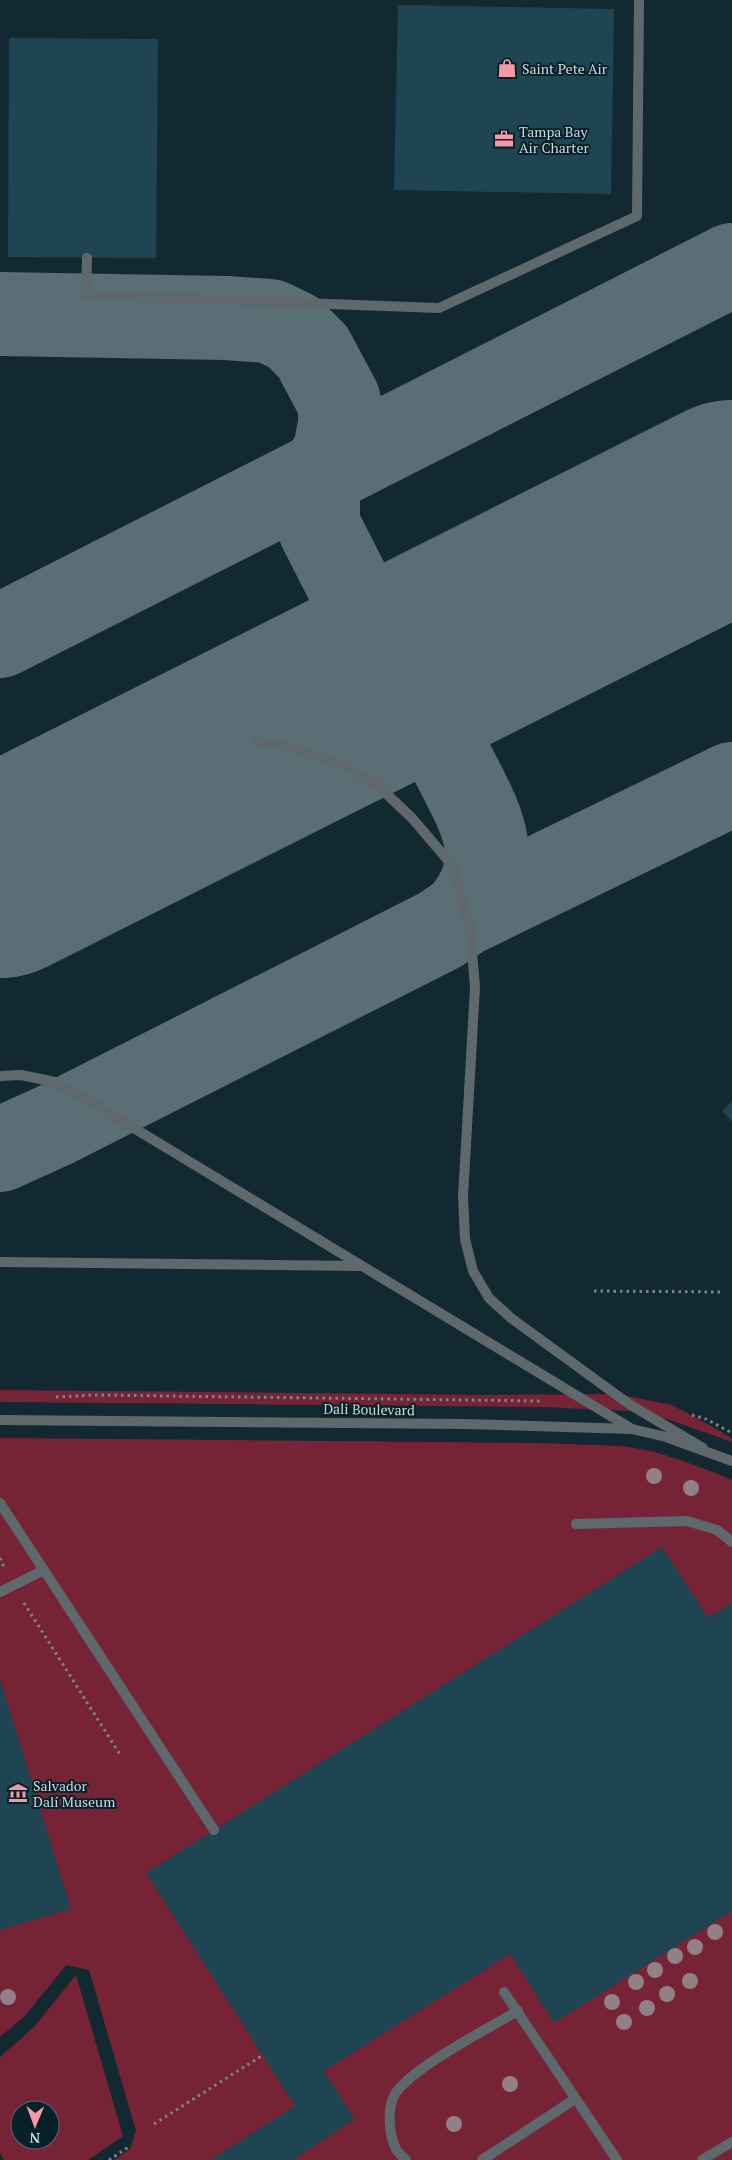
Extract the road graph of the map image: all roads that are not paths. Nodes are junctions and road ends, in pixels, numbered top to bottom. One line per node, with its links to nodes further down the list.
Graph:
1 (639, 0): 2 (street)
2 (87, 258)
3 (257, 742): 9 (street)
4 (0, 1076): 6 (street)
5 (0, 1262): 6 (street)
6 (360, 1266): 8 (street)
7 (0, 1420): 8 (street, Dali Boulevard)
8 (632, 1429): 9 (street, Dali Boulevard)
9 (710, 1452): 10 (street, Dali Boulevard)
10 (732, 1461)
11 (0, 1503): 14 (street)
12 (576, 1524): 13 (street)
13 (732, 1542)
14 (44, 1570): 15 (street); 16 (street)
15 (0, 1592)
16 (214, 1830)
17 (504, 1992): 18 (street)
18 (518, 2011): 19 (street); 21 (street)
19 (575, 2098): 22 (street); 23 (street)
20 (732, 2142): 24 (street)
21 (406, 2160)
22 (482, 2160)
23 (616, 2160)
24 (702, 2160)

